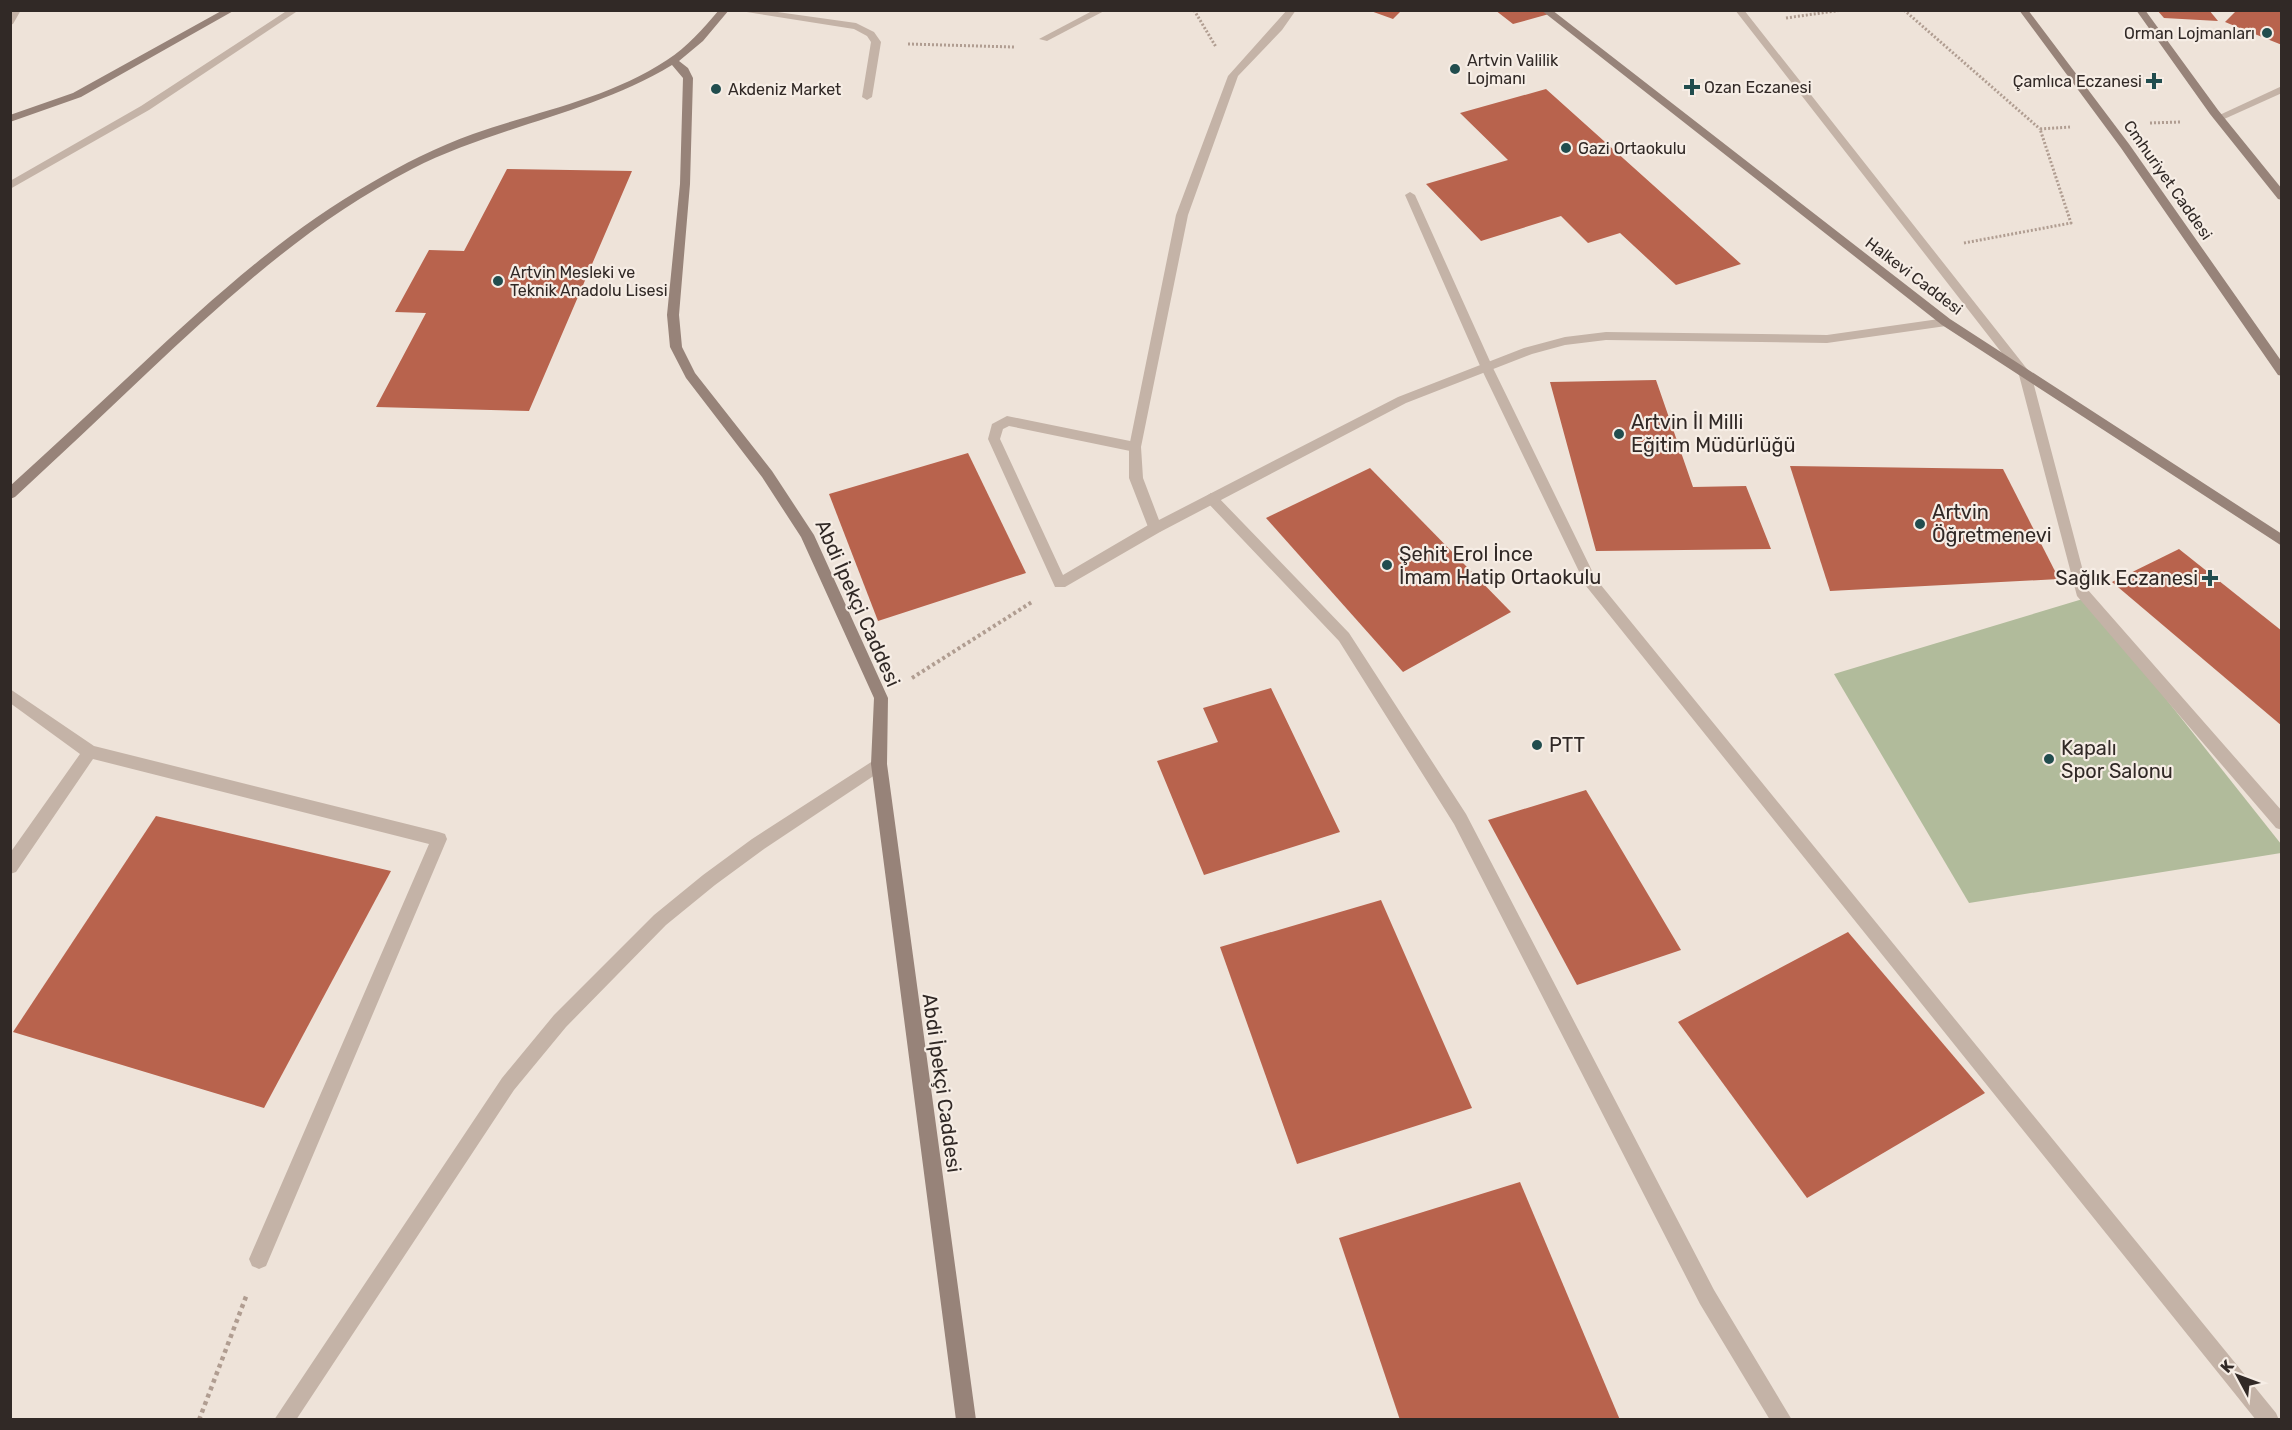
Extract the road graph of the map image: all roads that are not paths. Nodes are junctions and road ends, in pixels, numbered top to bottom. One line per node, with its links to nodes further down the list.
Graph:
1 (17, 10): 12 (street)
2 (231, 10): 17 (street)
3 (295, 10): 19 (street)
4 (725, 10): 14 (street)
5 (738, 10): 16 (street)
6 (1102, 10): 13 (street)
7 (1292, 10): 26 (street)
8 (1545, 10): 22 (street, Halkevi Caddesi)
9 (1739, 10): 25 (street)
10 (2023, 10): 24 (street, Cmhuriyet Caddesi)
11 (2140, 10): 18 (street)
12 (10, 22)
13 (1044, 39)
14 (673, 61): 27 (street); 33 (street, Abdi İpekçi Caddesi)
15 (2282, 89): 18 (street)
16 (867, 97)
17 (10, 119)
18 (2219, 119): 21 (street)
19 (10, 186)
20 (1410, 195): 23 (street)
21 (2282, 197)
22 (1946, 322): 23 (street); 25 (street, Halkevi Caddesi)
23 (1487, 368): 28 (street); 40 (street)
24 (2282, 372)
25 (2025, 374): 30 (street, Halkevi Caddesi); 34 (street)
26 (1136, 447): 29 (street); 29 (street)
27 (10, 494)
28 (1211, 498): 29 (street); 39 (street)
29 (1155, 528)
30 (2282, 541)
31 (10, 695): 32 (street)
32 (90, 752): 35 (street); 36 (street)
33 (879, 764): 37 (street); 38 (street, Abdi İpekçi Caddesi)
34 (2282, 822)
35 (10, 867)
36 (260, 1259)
37 (284, 1419)
38 (966, 1419)
39 (1782, 1419)
40 (2269, 1419)

